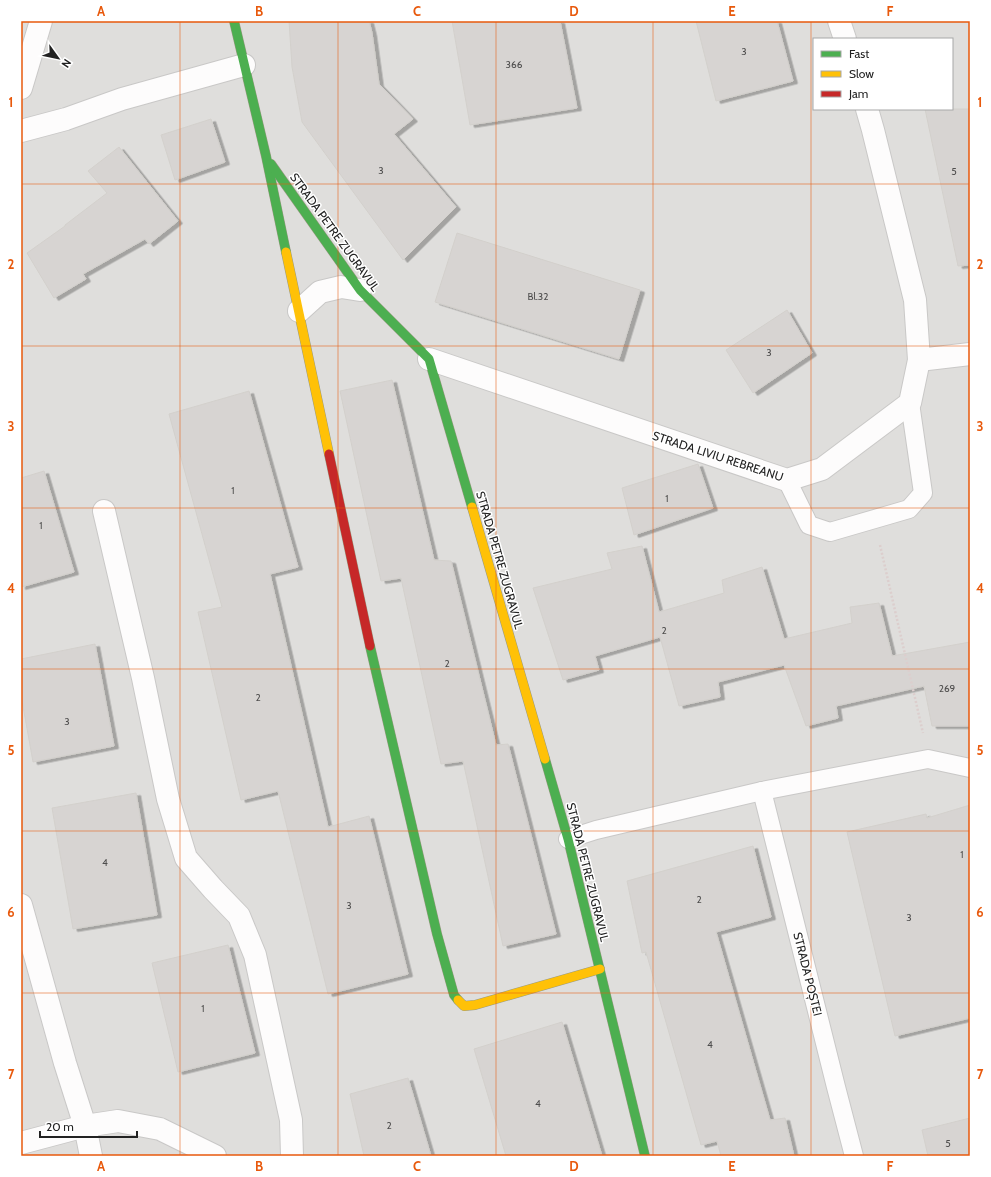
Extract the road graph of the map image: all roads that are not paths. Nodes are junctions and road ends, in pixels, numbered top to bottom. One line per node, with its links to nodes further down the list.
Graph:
1 (41, 21): 6 (street)
2 (234, 21): 5 (street, STRADA PETRE ZUGRAVUL)
3 (839, 21): 4 (street)
4 (844, 38)
5 (244, 65): 8 (street); 9 (street, STRADA PETRE ZUGRAVUL)
6 (21, 88)
7 (867, 110): 14 (street)
8 (21, 131)
9 (266, 156): 10 (street, STRADA PETRE ZUGRAVUL); 11 (street)
10 (360, 290): 11 (street); 13 (street, STRADA PETRE ZUGRAVUL)
11 (299, 311): 22 (street)
12 (970, 354): 14 (street)
13 (429, 359): 16 (street, STRADA LIVIU REBREANU); 20 (street, STRADA PETRE ZUGRAVUL)
14 (919, 360): 15 (street)
15 (910, 403): 16 (street, STRADA LIVIU REBREANU); 16 (lane)
16 (788, 480)
17 (104, 511): 27 (street)
18 (970, 768): 19 (lane)
19 (762, 791): 20 (lane); 29 (lane, STRADA POȘTEI)
20 (568, 840): 22 (street, STRADA PETRE ZUGRAVUL)
21 (21, 905): 23 (street)
22 (600, 969): 28 (street, STRADA PETRE ZUGRAVUL)
23 (84, 1126): 24 (street); 25 (street); 26 (street)
24 (21, 1143)
25 (91, 1156)
26 (215, 1156)
27 (292, 1156)
28 (645, 1156)
29 (854, 1156)

